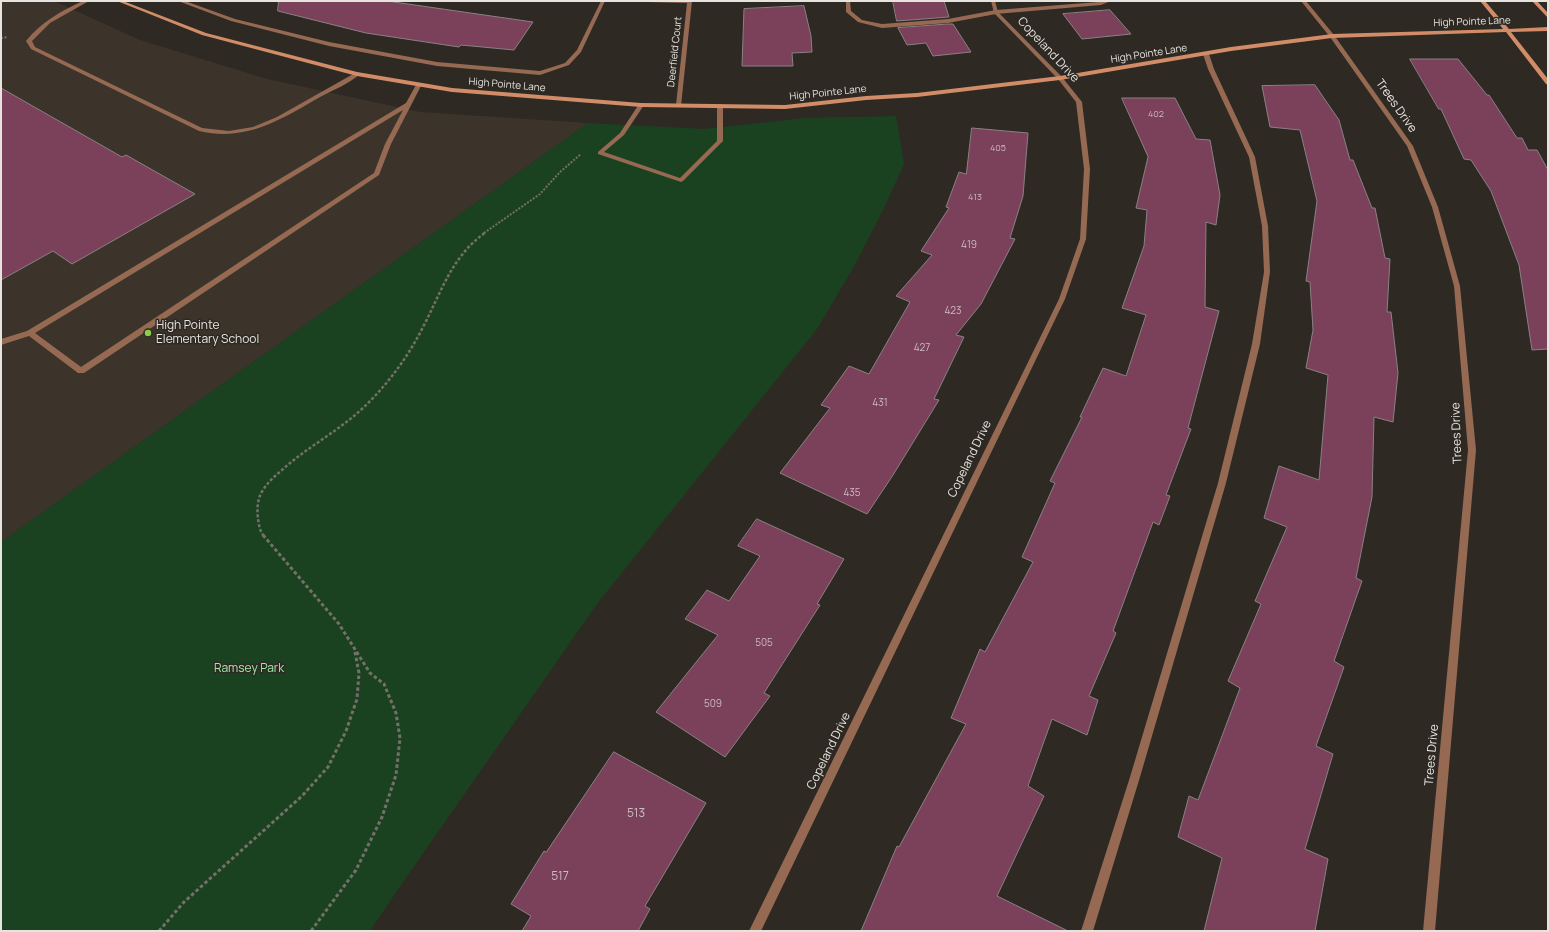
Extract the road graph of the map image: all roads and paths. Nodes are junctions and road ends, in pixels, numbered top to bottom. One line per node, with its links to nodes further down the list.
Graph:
1 (87, 1): 21 (street)
2 (119, 1): 21 (street, High Pointe Lane)
3 (180, 1): 4 (street)
4 (602, 1)
5 (647, 1): 12 (street)
6 (848, 1): 13 (street)
7 (993, 1): 13 (street, Copeland Drive)
8 (1109, 1): 13 (street)
9 (1303, 1): 17 (street, Trees Drive)
10 (1482, 1): 16 (street)
11 (1534, 1): 14 (street)
12 (690, 2): 27 (street, Deerfield Court)
13 (996, 12): 22 (street, Copeland Drive)
14 (1548, 16)
15 (1548, 29): 16 (street, High Pointe Lane)
16 (1507, 30): 17 (street, High Pointe Lane); 23 (street)
17 (1332, 36): 20 (street, High Pointe Lane); 37 (street, Trees Drive)
18 (9, 37): 19 (path)
19 (1, 38)
20 (1206, 54): 22 (street, High Pointe Lane); 36 (street)
21 (357, 74): 24 (street, High Pointe Lane)
22 (1060, 78): 28 (street, High Pointe Lane); 35 (street, Copeland Drive)
23 (1548, 83)
24 (419, 84): 25 (street); 26 (street, High Pointe Lane)
25 (409, 104): 30 (street); 30 (street)
26 (640, 105): 27 (street, High Pointe Lane); 28 (street)
27 (679, 106): 28 (street, High Pointe Lane)
28 (720, 106)
29 (560, 172): 32 (path)
30 (30, 333): 31 (street)
31 (1, 342)
32 (355, 649): 33 (path); 34 (path)
33 (159, 931)
34 (311, 931)
35 (754, 931)
36 (1087, 931)
37 (1429, 931)

